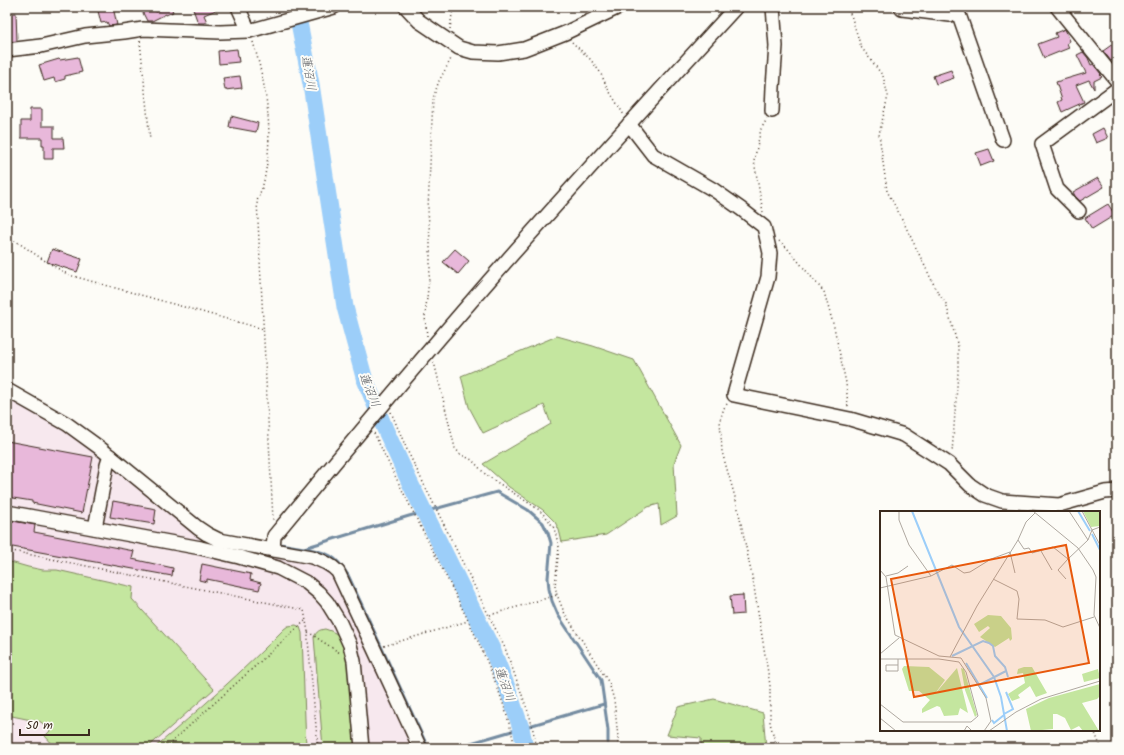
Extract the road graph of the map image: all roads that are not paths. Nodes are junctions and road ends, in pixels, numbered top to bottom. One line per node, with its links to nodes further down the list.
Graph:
1 (238, 7): 10 (street)
2 (334, 7): 10 (street)
3 (406, 7): 4 (street)
4 (619, 7)
5 (736, 7): 15 (street)
6 (773, 7): 14 (street)
7 (901, 7): 9 (street)
8 (1057, 7): 12 (street)
9 (958, 8): 16 (street)
10 (249, 31): 11 (street)
11 (7, 50)
12 (1117, 81)
13 (1117, 89): 17 (street)
14 (772, 111)
15 (629, 124): 20 (street); 23 (street)
16 (1003, 140)
17 (1079, 211)
18 (7, 390): 19 (street)
19 (110, 456): 22 (street); 23 (street)
20 (1117, 490)
21 (7, 512): 22 (street)
22 (95, 528): 24 (street)
23 (273, 550): 25 (street)
24 (362, 748)
25 (420, 748)

